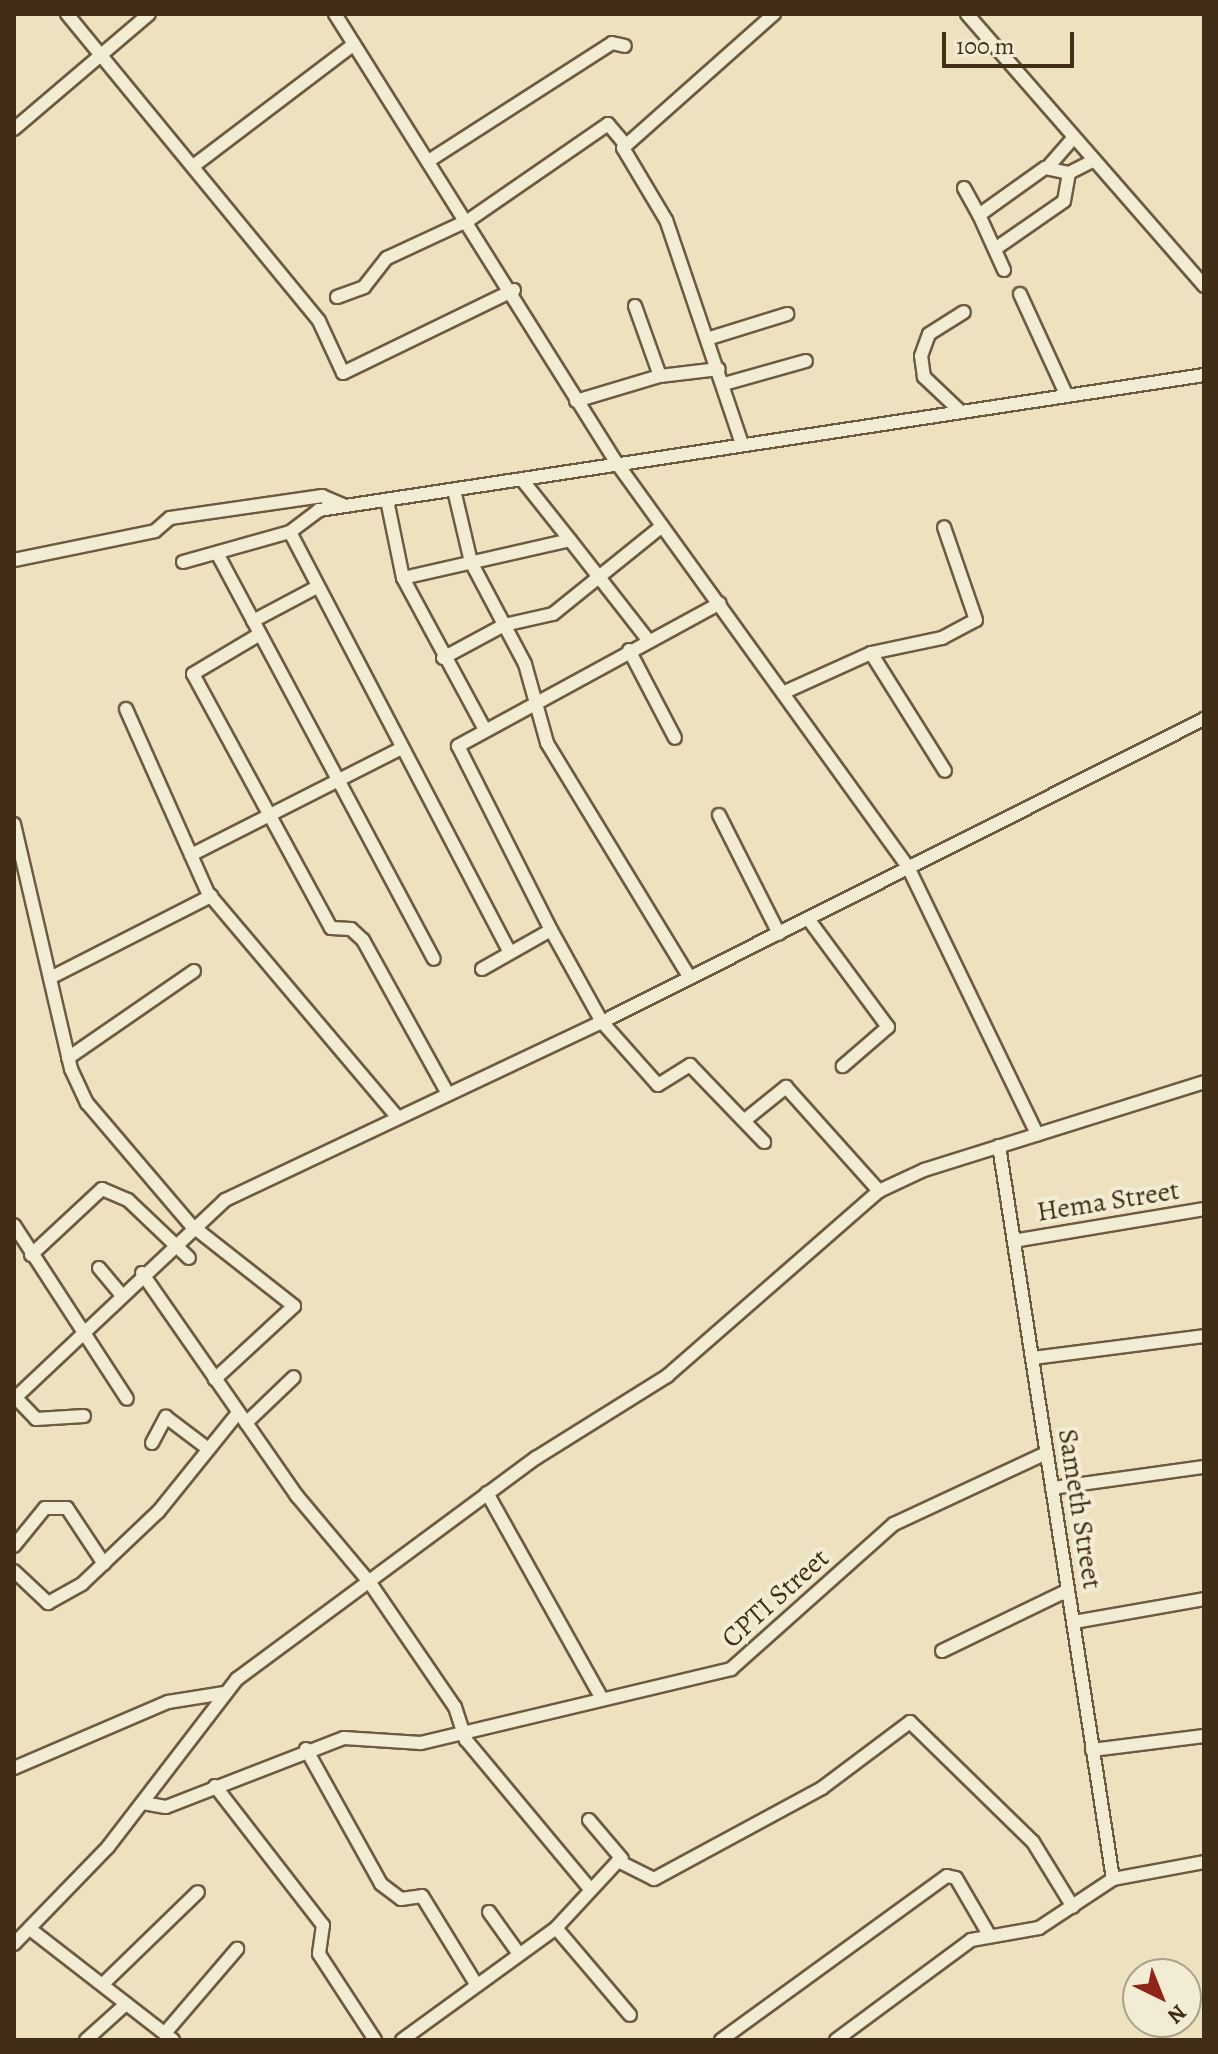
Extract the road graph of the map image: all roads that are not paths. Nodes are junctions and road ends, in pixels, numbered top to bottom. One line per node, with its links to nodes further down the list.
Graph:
1 (67, 14): 8 (street)
2 (149, 14): 8 (street)
3 (335, 14): 6 (street)
4 (774, 14): 11 (street)
5 (967, 14): 10 (street)
6 (354, 44): 12 (street); 14 (street)
7 (625, 46): 12 (street)
8 (101, 56): 9 (street); 14 (street)
9 (14, 129)
10 (1073, 138): 13 (street); 15 (street)
11 (624, 143): 19 (street); 29 (street)
12 (430, 160): 19 (street)
13 (1093, 161): 16 (street); 22 (street)
14 (196, 164): 23 (street)
15 (1048, 167): 16 (street); 18 (street)
16 (1069, 173): 20 (street)
17 (964, 188): 18 (street)
18 (979, 215): 20 (street)
19 (469, 220): 23 (street); 25 (street)
20 (995, 249): 21 (street)
21 (1004, 270)
22 (1204, 286)
23 (514, 290): 36 (street)
24 (1020, 294): 35 (street)
25 (337, 297)
26 (635, 306): 33 (street)
27 (964, 312): 37 (street)
28 (787, 314): 29 (street)
29 (710, 338): 31 (street)
30 (806, 361): 34 (street)
31 (719, 369): 33 (street); 34 (street)
32 (1204, 375): 35 (street)
33 (660, 376): 36 (street)
34 (724, 384): 38 (street)
35 (1067, 396): 37 (street)
36 (576, 401): 39 (street)
37 (960, 411): 38 (street)
38 (741, 441): 39 (street)
39 (616, 462): 40 (street); 44 (street)
40 (523, 481): 41 (street); 47 (street)
41 (454, 490): 42 (street); 51 (street)
42 (387, 500): 43 (street); 53 (street)
43 (345, 506): 46 (street); 49 (street)
44 (661, 527): 52 (street); 55 (street)
45 (944, 527): 61 (street)
46 (290, 532): 48 (street); 54 (street)
47 (570, 540): 51 (street); 52 (street)
48 (217, 553): 50 (street); 56 (street)
49 (14, 560)
50 (183, 562)
51 (471, 562): 53 (street); 57 (street)
52 (599, 577): 57 (street); 59 (street)
53 (403, 578): 62 (street)
54 (317, 587): 56 (street); 69 (street)
55 (720, 603): 59 (street); 63 (street)
56 (253, 621): 58 (street)
57 (504, 625): 62 (street); 64 (street)
58 (260, 634): 71 (street); 73 (street)
59 (648, 640): 60 (street)
60 (629, 650): 64 (street); 68 (street)
61 (871, 653): 63 (street); 70 (street)
62 (443, 658): 67 (street)
63 (787, 691): 76 (street)
64 (535, 701): 67 (street); 86 (street)
65 (126, 709): 75 (street)
66 (1204, 719): 76 (street)
67 (484, 728): 79 (street)
68 (675, 738)
69 (402, 748): 71 (street); 81 (street)
70 (945, 771)
71 (340, 783): 73 (street); 82 (street)
72 (719, 815): 80 (street)
73 (268, 816): 75 (street); 91 (street)
74 (14, 824): 85 (street)
75 (191, 855): 77 (street)
76 (908, 867): 78 (street); 94 (street)
77 (211, 896): 85 (street); 92 (street)
78 (809, 920): 80 (street); 89 (street)
79 (551, 930): 81 (street); 87 (street)
80 (779, 934): 86 (street)
81 (510, 952): 83 (street)
82 (434, 959)
83 (482, 969)
84 (194, 971): 88 (street)
85 (50, 978): 88 (street)
86 (690, 978): 87 (street)
87 (602, 1022): 91 (street); 93 (street)
88 (68, 1058): 100 (street)
89 (843, 1066)
90 (1204, 1082): 94 (street)
91 (448, 1094): 92 (street)
92 (398, 1118): 100 (street)
93 (745, 1120): 95 (street); 97 (street)
94 (1037, 1134): 96 (street)
95 (764, 1142)
96 (999, 1146): 97 (street); 101 (street, Sameth Street)
97 (879, 1191): 122 (street)
98 (1204, 1209): 101 (street, Hema Street)
99 (14, 1225): 103 (street)
100 (191, 1225): 102 (street); 112 (street)
101 (1019, 1240): 110 (street, Sameth Street)
102 (173, 1243): 103 (street); 104 (street); 106 (street)
103 (31, 1255): 108 (street)
104 (189, 1258)
105 (99, 1268): 107 (street)
106 (142, 1273): 107 (street); 112 (street)
107 (121, 1294): 108 (street)
108 (80, 1335): 113 (street); 114 (street)
109 (1204, 1336): 110 (street)
110 (1033, 1358): 119 (street, Sameth Street)
111 (294, 1377): 116 (street)
112 (215, 1379): 116 (street)
113 (15, 1398): 115 (street)
114 (127, 1399)
115 (84, 1416)
116 (242, 1419): 118 (street); 126 (street)
117 (152, 1443): 118 (street)
118 (207, 1448): 124 (street)
119 (1046, 1453): 121 (street, Sameth Street); 132 (street, CPTI Street)
120 (1204, 1467): 121 (street)
121 (1052, 1488): 127 (street, Sameth Street)
122 (487, 1493): 126 (street); 132 (street)
123 (14, 1546): 124 (street)
124 (104, 1564): 125 (street)
125 (14, 1571)
126 (370, 1583): 131 (street); 133 (street)
127 (1068, 1590): 129 (street, Sameth Street); 130 (street)
128 (1204, 1599): 129 (street)
129 (1074, 1622): 136 (street, Sameth Street)
130 (942, 1651)
131 (224, 1693): 137 (street); 139 (street)
132 (601, 1697): 133 (street, CPTI Street)
133 (463, 1729): 135 (street, CPTI Street); 144 (street)
134 (1204, 1736): 136 (street)
135 (306, 1749): 138 (street, CPTI Street); 154 (street)
136 (1092, 1750): 143 (street, Sameth Street)
137 (14, 1768)
138 (215, 1786): 139 (street, CPTI Street); 160 (street)
139 (143, 1803): 149 (street)
140 (589, 1820): 141 (street)
141 (622, 1859): 144 (street); 146 (street)
142 (1204, 1862): 143 (street)
143 (1113, 1879): 146 (street)
144 (591, 1890): 148 (street)
145 (198, 1892): 155 (street)
146 (1073, 1907): 150 (street)
147 (489, 1912): 153 (street)
148 (556, 1928): 153 (street); 157 (street)
149 (30, 1929): 151 (street); 155 (street)
150 (988, 1933): 162 (street); 163 (street)
151 (14, 1944)
152 (237, 1949): 158 (street)
153 (519, 1954): 154 (street)
154 (475, 1982): 161 (street)
155 (103, 1984): 156 (street)
156 (126, 2004): 158 (street); 159 (street)
157 (630, 2015)
158 (169, 2037)
159 (86, 2040)
160 (375, 2040)
161 (402, 2040)
162 (721, 2040)
163 (836, 2040)

